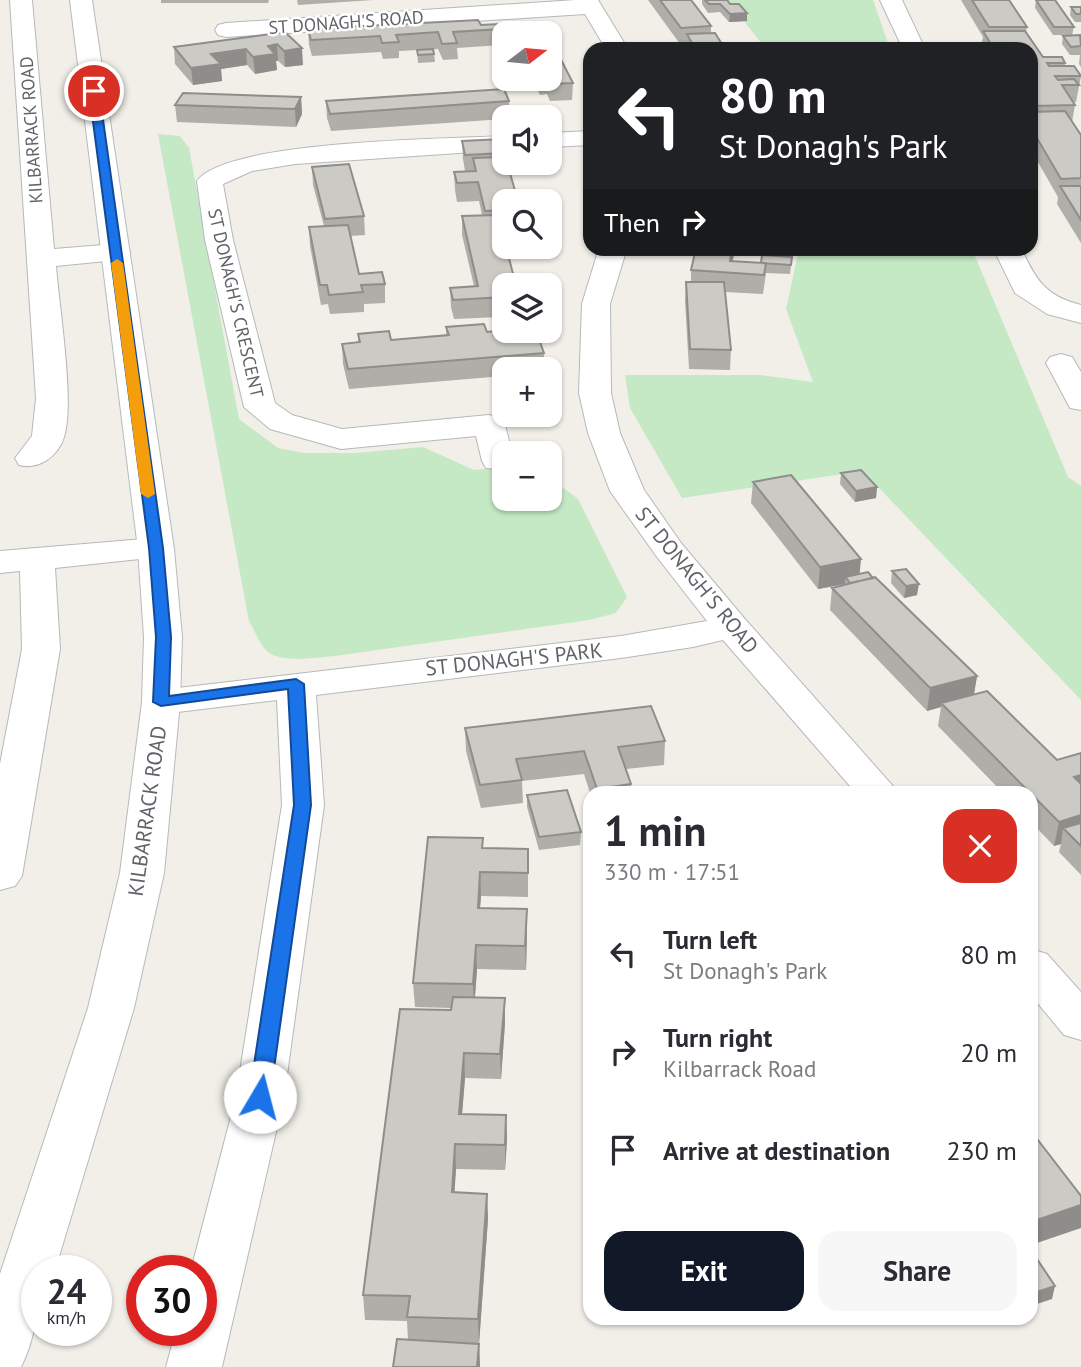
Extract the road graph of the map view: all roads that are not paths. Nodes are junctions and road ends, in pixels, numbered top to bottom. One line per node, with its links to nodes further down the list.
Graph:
1 (21, 0): 14 (street, KILBARRACK ROAD)
2 (81, 0): 11 (street, KILBARRACK ROAD)
3 (891, 0): 7 (street)
4 (589, 4): 5 (street, ST DONAGH'S ROAD); 6 (street, ST DONAGH'S ROAD)
5 (226, 30)
6 (613, 42)
7 (911, 42)
8 (583, 138): 9 (street)
9 (562, 139)
10 (492, 144): 18 (street, ST DONAGH'S CRESCENT)
11 (116, 252): 14 (street); 20 (street, KILBARRACK ROAD)
12 (611, 256): 22 (street, ST DONAGH'S ROAD)
13 (1011, 256): 15 (street)
14 (41, 259): 19 (street, KILBARRACK ROAD)
15 (1069, 311)
16 (1060, 363): 17 (street)
17 (1081, 401)
18 (493, 441)
19 (31, 458)
20 (156, 548): 21 (street); 24 (street, KILBARRACK ROAD)
21 (19, 561): 26 (street)
22 (731, 626): 23 (street, ST DONAGH'S PARK); 25 (street, ST DONAGH'S ROAD)
23 (296, 684): 24 (street, ST DONAGH'S PARK); 30 (street)
24 (161, 702): 29 (street, KILBARRACK ROAD)
25 (874, 786)
26 (0, 876)
27 (1038, 973): 28 (street)
28 (1081, 1023)
29 (0, 1354)
30 (194, 1367)

